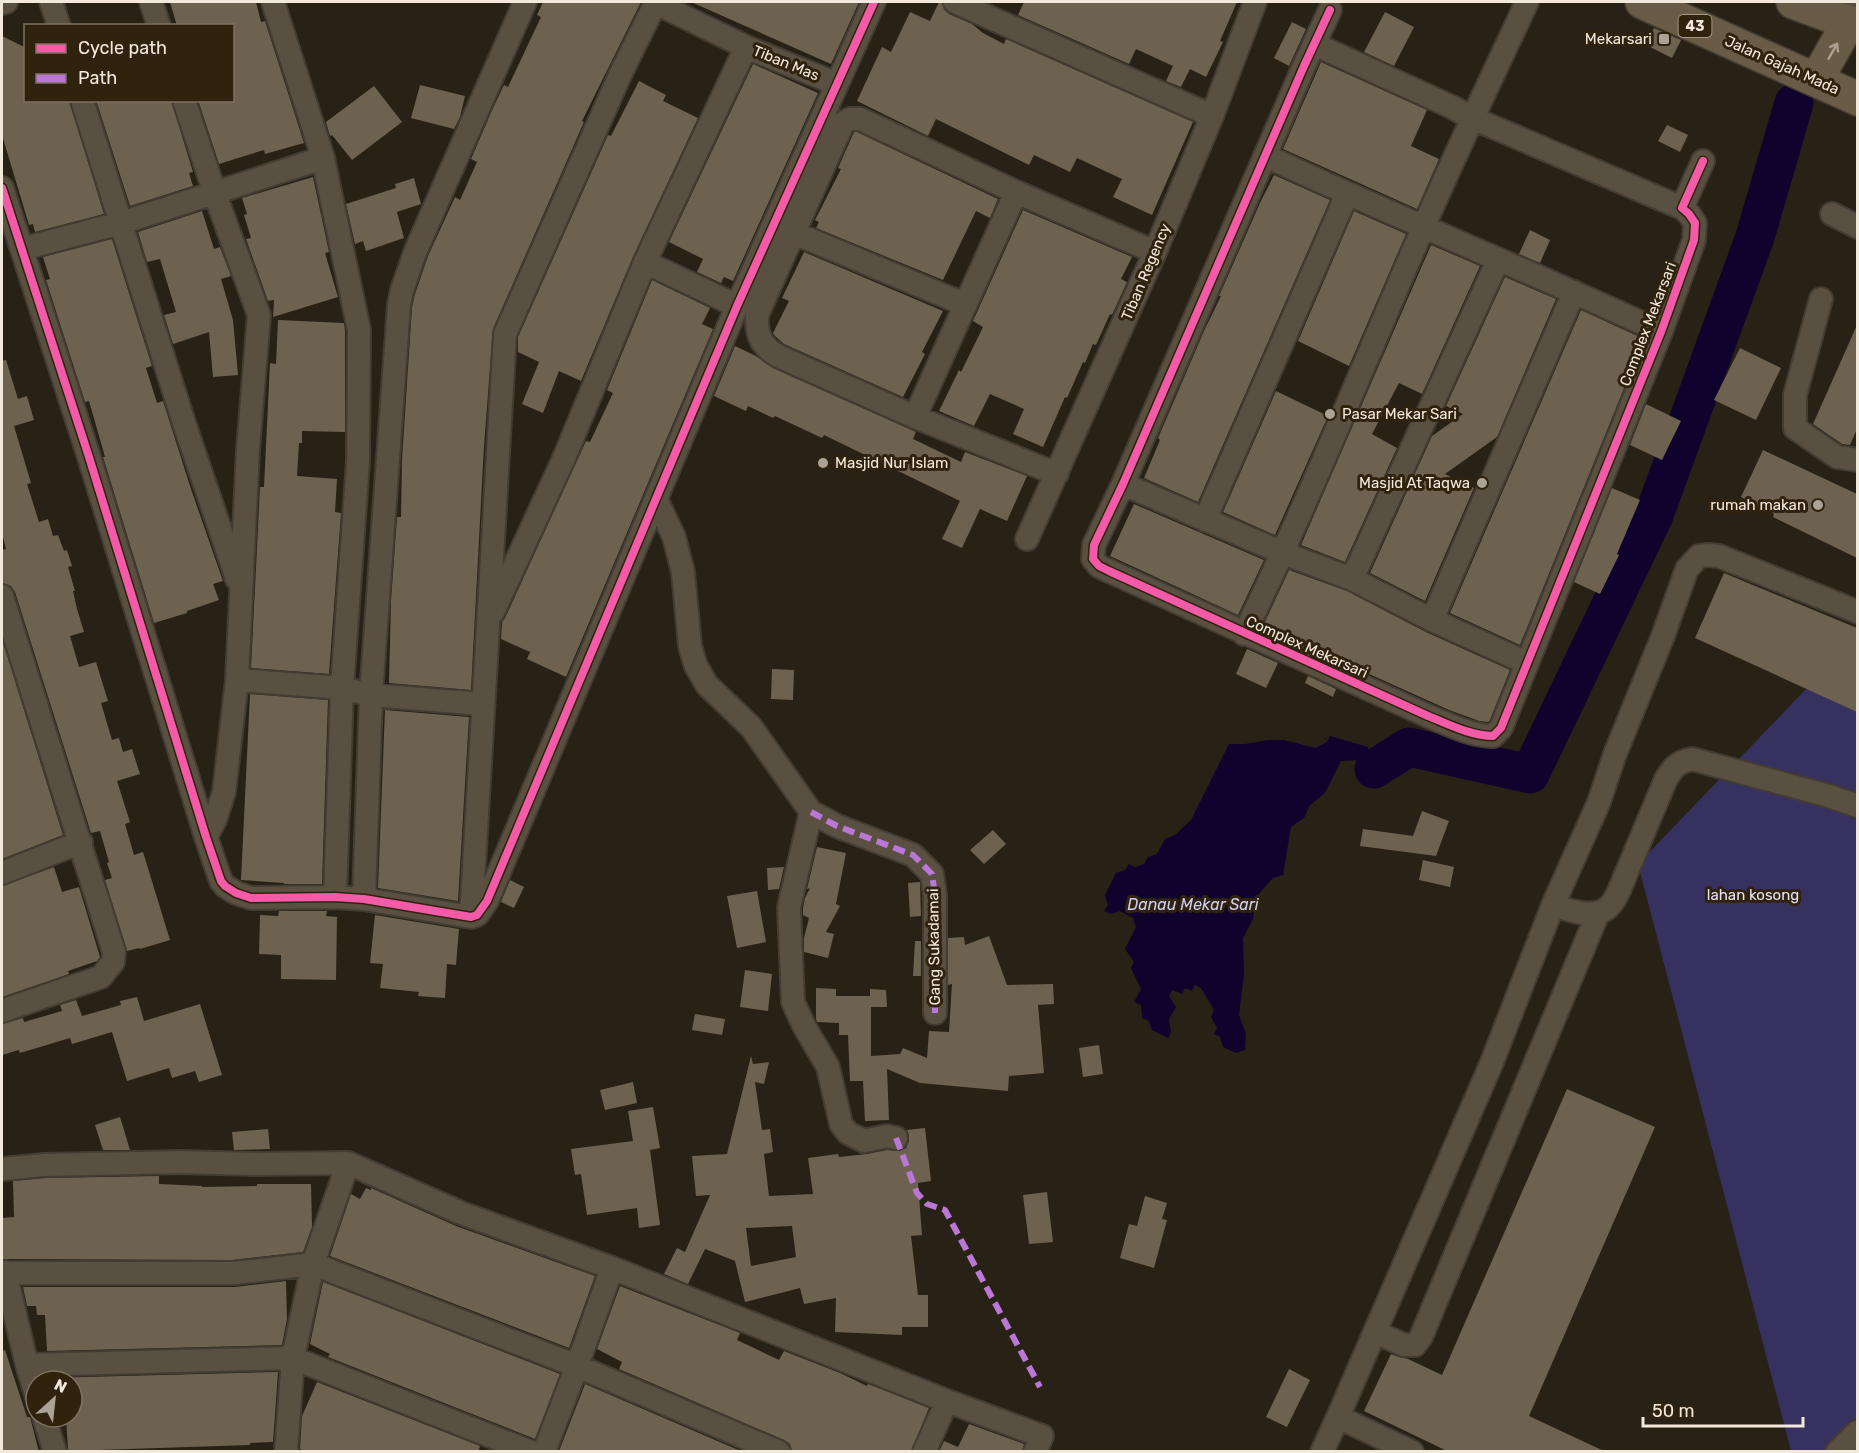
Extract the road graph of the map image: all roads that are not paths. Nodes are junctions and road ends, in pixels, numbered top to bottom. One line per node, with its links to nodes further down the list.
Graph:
1 (6, 2): 13 (street)
2 (51, 2): 16 (street)
3 (152, 2): 17 (street)
4 (273, 2): 28 (street)
5 (525, 2): 67 (street)
6 (655, 2): 19 (street, Tiban Mas); 62 (street)
7 (874, 2): 21 (street, Tiban Mas)
8 (955, 2): 25 (street)
9 (1256, 2): 25 (street, Tiban Regency)
10 (1527, 2): 26 (street, Complex Mekarsari)
11 (1642, 2): 20 (highway, Jalan Gajah Mada / 43)
12 (1793, 2): 15 (highway)
13 (2, 3)
14 (1330, 10): 18 (street, Complex Mekarsari)
15 (1855, 17): 20 (highway, one-way to 15)
16 (58, 24)
17 (158, 24)
18 (1314, 44): 26 (street); 27 (street, Complex Mekarsari)
19 (746, 47): 21 (street, Tiban Mas); 43 (street)
20 (1816, 80): 22 (highway, Jalan Gajah Mada)
21 (837, 84): 47 (street)
22 (1856, 94)
23 (83, 102): 36 (street)
24 (185, 102): 32 (street)
25 (1212, 116): 41 (street, Tiban Regency)
26 (1472, 118): 34 (street); 37 (street, Complex Mekarsari)
27 (1266, 156): 33 (street, Complex Mekarsari); 52 (street, Complex Mekarsari)
28 (323, 158): 32 (street); 66 (street)
29 (1703, 161): 34 (street)
30 (2, 188): 40 (street)
31 (1016, 192): 39 (street); 41 (street); 46 (street)
32 (215, 194): 36 (street); 58 (street)
33 (1347, 194): 37 (street, Complex Mekarsari); 54 (street)
34 (1682, 208): 48 (street, Complex Mekarsari)
35 (1832, 214): 38 (street)
36 (121, 223): 40 (street); 58 (street)
37 (1423, 227): 42 (street, Complex Mekarsari); 56 (street, Complex Mekarsari)
38 (1857, 227)
39 (794, 233): 46 (street); 49 (street)
40 (22, 249): 71 (street)
41 (1155, 252): 51 (street, Tiban Regency)
42 (1498, 260): 44 (street, Complex Mekarsari); 57 (street)
43 (645, 262): 47 (street); 62 (street)
44 (1574, 292): 48 (street, Complex Mekarsari); 61 (street)
45 (1821, 299): 50 (street)
46 (964, 304): 49 (street)
47 (737, 306): 53 (street)
48 (1661, 333): 64 (street, Complex Mekarsari)
49 (915, 417): 51 (street)
50 (1857, 460)
51 (1057, 474): 55 (street, Tiban Regency)
52 (1123, 484): 54 (street); 63 (street, Complex Mekarsari)
53 (657, 501): 70 (street); 78 (street)
54 (1205, 520): 56 (street)
55 (1027, 539)
56 (1283, 553): 57 (street); 63 (street, Complex Mekarsari)
57 (1352, 579): 61 (street)
58 (240, 590): 65 (street)
59 (2, 596): 72 (street)
60 (1857, 612): 76 (street)
61 (1432, 620): 64 (street)
62 (488, 624): 68 (street)
63 (1244, 634): 64 (street, Complex Mekarsari)
64 (1527, 663)
65 (237, 680): 66 (street); 71 (street)
66 (342, 688): 67 (street); 74 (street)
67 (371, 694): 68 (street); 75 (street)
68 (482, 704): 78 (street)
69 (1857, 806): 77 (street)
70 (811, 812): 80 (street, Gang Sukadamai); 81 (street)
71 (206, 837): 74 (street)
72 (81, 842): 73 (street); 79 (street)
73 (2, 873)
74 (335, 897): 75 (street)
75 (364, 899): 78 (street)
76 (1553, 905): 77 (street); 87 (street)
77 (1598, 913): 87 (street)
78 (471, 917)
79 (2, 1011)
80 (935, 1013)
81 (896, 1138)
82 (348, 1163): 83 (street); 84 (street); 85 (street)
83 (2, 1169)
84 (313, 1264): 86 (street); 88 (street); 90 (street)
85 (612, 1268): 90 (street); 92 (street)
86 (3, 1273): 89 (street)
87 (1375, 1332): 93 (street)
88 (293, 1358): 89 (street); 97 (street); 98 (street)
89 (27, 1365): 91 (street)
90 (578, 1366): 99 (street); 100 (street)
91 (28, 1369)
92 (947, 1401): 101 (street); 102 (street)
93 (1338, 1417): 103 (street); 104 (street)
94 (48, 1429): 96 (street)
95 (1857, 1432): 105 (street)
96 (55, 1452)
97 (286, 1452)
98 (531, 1452)
99 (544, 1452)
100 (779, 1452)
101 (924, 1452)
102 (1035, 1452)
103 (1322, 1452)
104 (1412, 1452)
105 (1838, 1452)

